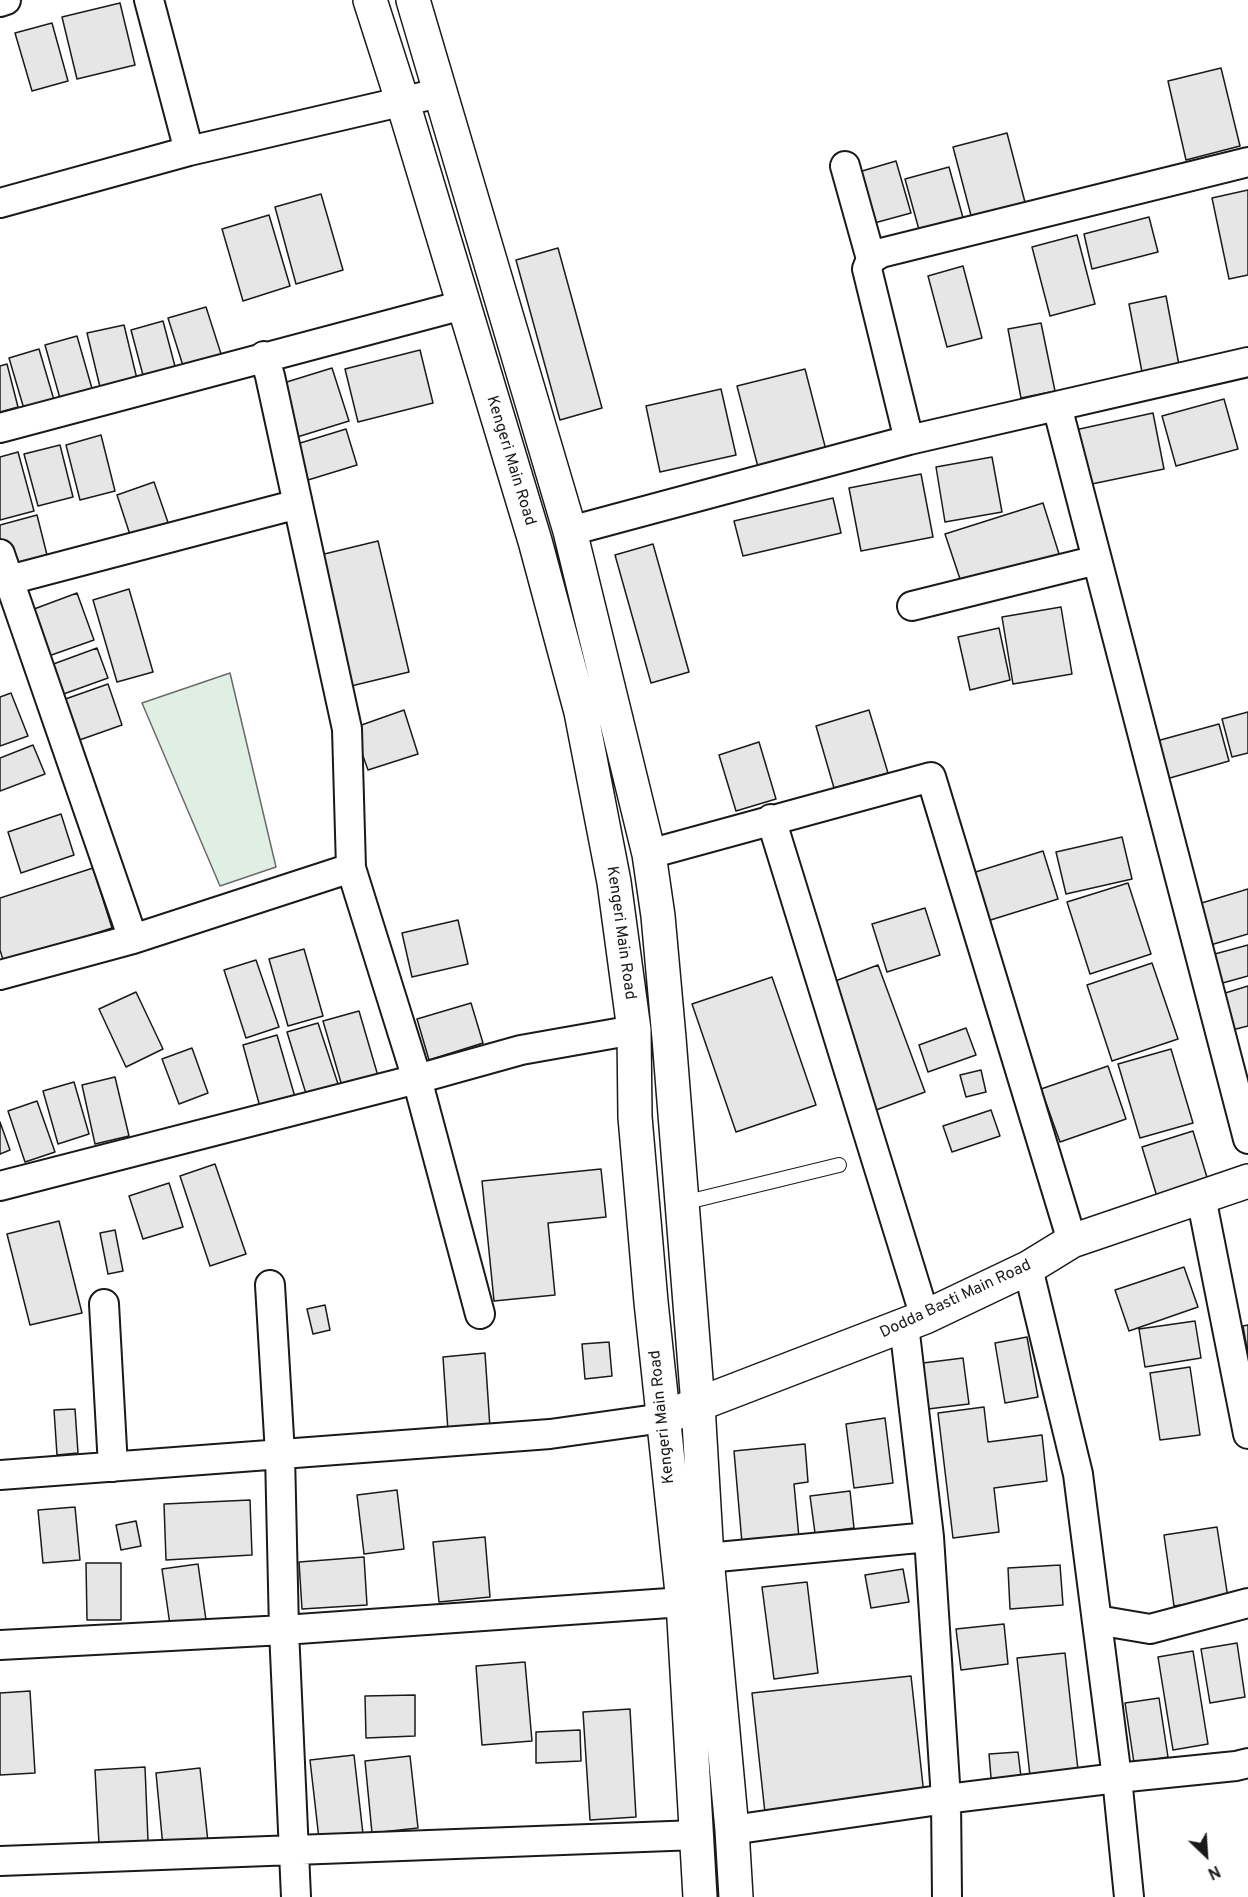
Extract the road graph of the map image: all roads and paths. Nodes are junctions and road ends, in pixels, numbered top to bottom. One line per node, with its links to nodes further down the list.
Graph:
1 (6, 0): 5 (street)
2 (149, 0): 8 (street)
3 (370, 0): 7 (main road, Kengeri Main Road)
4 (413, 0): 6 (main road, Kengeri Main Road)
5 (0, 2)
6 (439, 93): 7 (street); 20 (main road, Kengeri Main Road)
7 (404, 103): 8 (street); 13 (main road, Kengeri Main Road)
8 (189, 152): 11 (street)
9 (1248, 162): 12 (street)
10 (845, 166): 12 (street)
11 (0, 203)
12 (871, 259): 18 (street)
13 (463, 305): 14 (street); 29 (main road, Kengeri Main Road)
14 (264, 356): 17 (street); 19 (street)
15 (1247, 365): 16 (street)
16 (1057, 406): 18 (street); 21 (street)
17 (0, 428)
18 (909, 441): 20 (street)
19 (298, 504): 22 (street); 26 (street)
20 (570, 531): 25 (main road, Kengeri Main Road)
21 (1097, 560): 23 (street); 31 (street)
22 (4, 567): 27 (street)
23 (912, 606)
24 (771, 819): 25 (street); 37 (street); 42 (street)
25 (649, 854): 36 (main road, Kengeri Main Road)
26 (351, 868): 27 (street); 30 (street)
27 (133, 939): 28 (street)
28 (0, 975)
29 (634, 1030): 30 (street); 44 (main road, Kengeri Main Road)
30 (417, 1079): 34 (street); 41 (street)
31 (1248, 1139)
32 (839, 1166): 36 (lane)
33 (1248, 1181): 35 (main road, Dodda Basti Main Road)
34 (0, 1186)
35 (1201, 1197): 37 (main road, Dodda Basti Main Road); 45 (street)
36 (683, 1203): 43 (main road, Kengeri Main Road)
37 (1072, 1241): 38 (main road, Dodda Basti Main Road)
38 (1028, 1268): 42 (main road, Dodda Basti Main Road); 53 (street)
39 (270, 1285): 46 (street)
40 (104, 1304): 47 (street)
41 (480, 1314)
42 (915, 1321): 43 (main road, Dodda Basti Main Road); 49 (street)
43 (698, 1405): 44 (main road, Dodda Basti Main Road); 50 (main road, Kengeri Main Road)
44 (663, 1418): 46 (street); 51 (main road, Kengeri Main Road)
45 (1248, 1434)
46 (280, 1454): 47 (street); 54 (street)
47 (113, 1467): 48 (street)
48 (0, 1475)
49 (929, 1537): 50 (street); 58 (street)
50 (707, 1558): 59 (main road, Kengeri Main Road)
51 (683, 1602): 54 (street); 60 (main road, Kengeri Main Road)
52 (1248, 1603): 53 (street)
53 (1097, 1620): 57 (street)
54 (284, 1630): 55 (street); 61 (street)
55 (0, 1645)
56 (1248, 1763): 57 (street)
57 (1117, 1778): 58 (street); 67 (street)
58 (946, 1799): 59 (street); 66 (street)
59 (732, 1830): 65 (main road, Kengeri Main Road)
60 (697, 1835): 61 (street); 64 (main road, Kengeri Main Road)
61 (294, 1850): 62 (street); 63 (street)
62 (0, 1861)
63 (296, 1897)
64 (700, 1897)
65 (736, 1897)
66 (947, 1897)
67 (1129, 1897)

